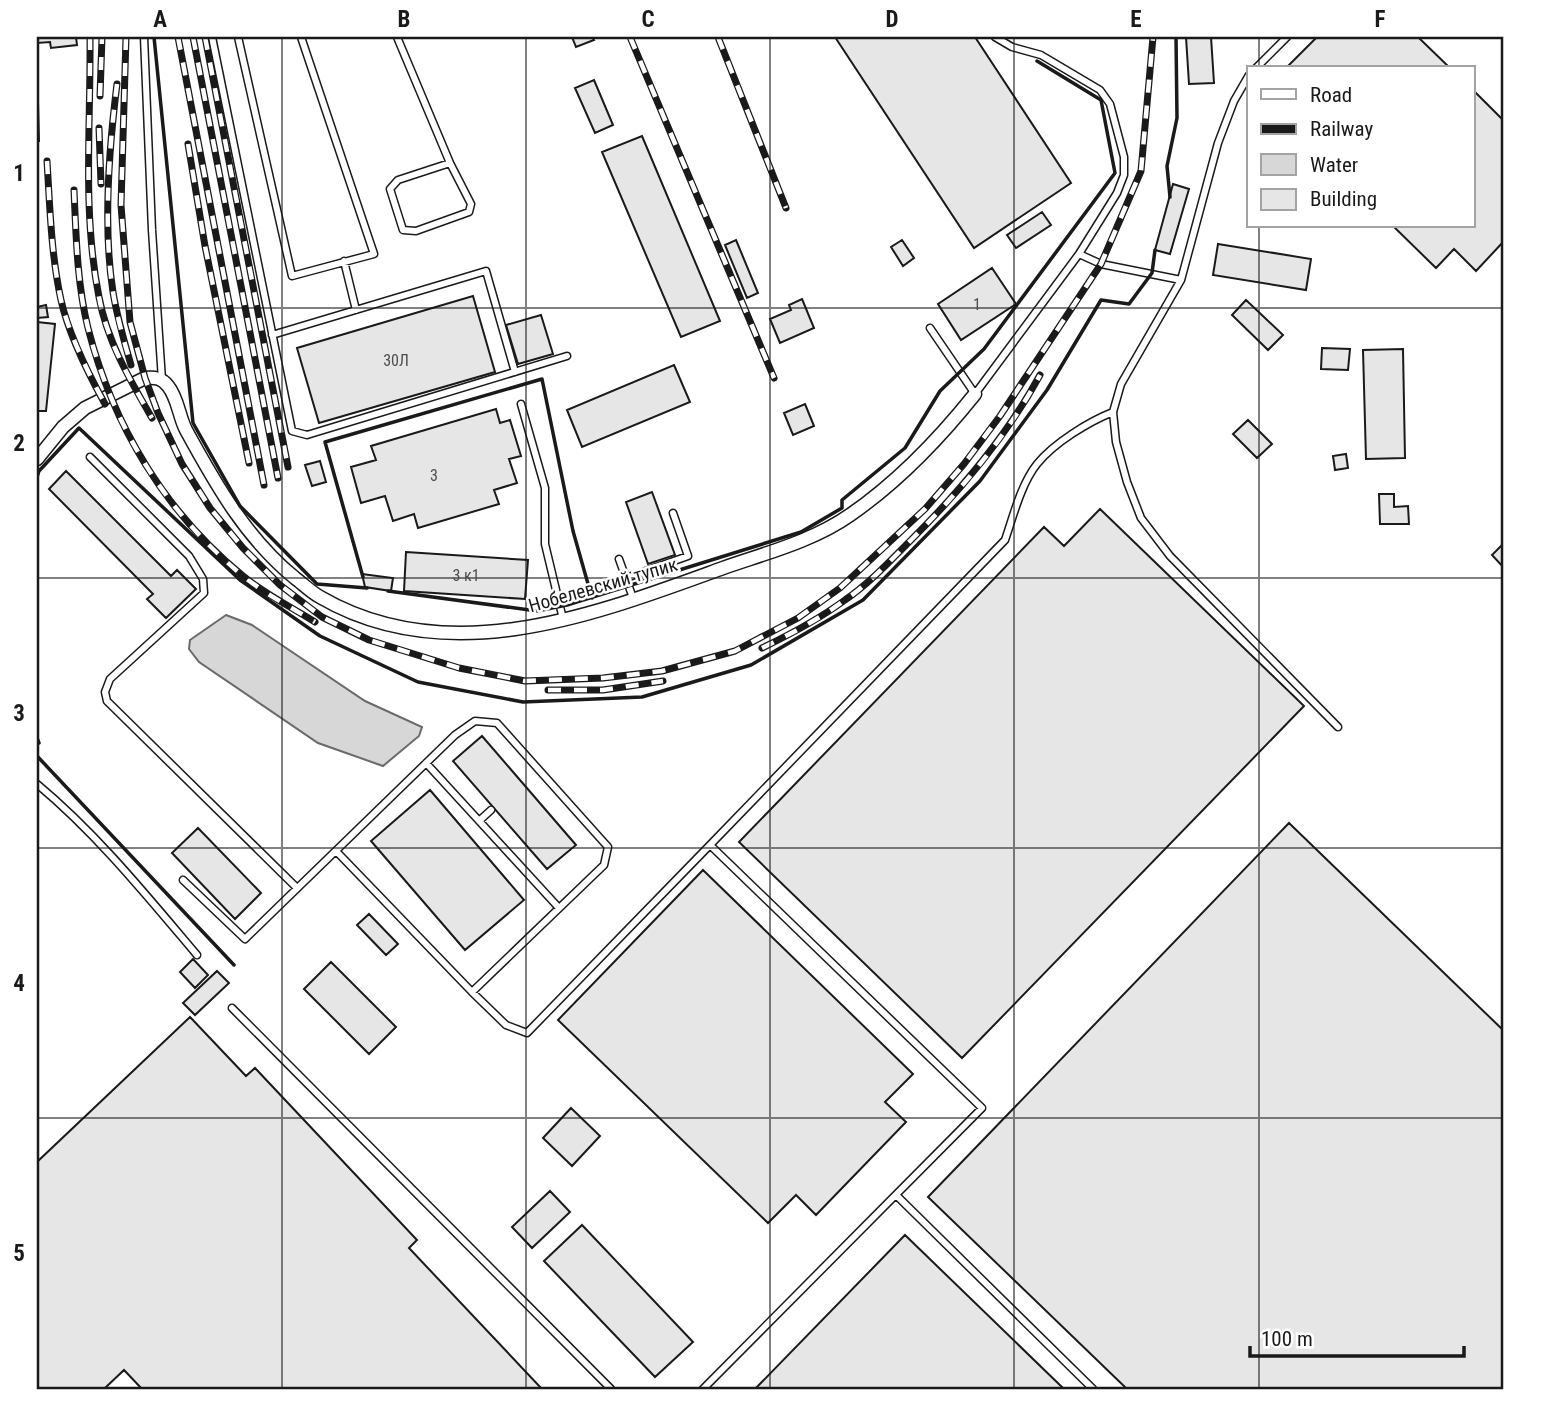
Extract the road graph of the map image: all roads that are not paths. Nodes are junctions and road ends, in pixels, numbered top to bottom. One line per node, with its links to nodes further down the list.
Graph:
1 (144, 37): 19 (lane)
2 (212, 37): 16 (lane)
3 (238, 37): 12 (lane)
4 (301, 37): 12 (lane)
5 (397, 37): 10 (lane)
6 (995, 37): 11 (lane)
7 (1287, 37): 8 (lane)
8 (1258, 66)
9 (1247, 78): 13 (lane)
10 (450, 163): 10 (lane)
11 (1079, 254): 13 (lane); 20 (lane)
12 (344, 261): 14 (lane)
13 (1181, 280): 22 (lane)
14 (356, 310): 16 (lane); 18 (lane)
15 (930, 328): 20 (lane)
16 (272, 335): 18 (lane)
17 (567, 356): 18 (lane)
18 (515, 372)
19 (162, 380): 24 (street); 29 (street, Нобелевский тупик)
20 (975, 394): 28 (street, Нобелевский тупик)
21 (521, 404): 29 (lane)
22 (1113, 412): 30 (lane); 35 (lane)
23 (90, 457): 38 (lane)
24 (37, 459)
25 (673, 513): 27 (lane)
26 (620, 559): 27 (lane)
27 (626, 578): 28 (lane)
28 (633, 598): 29 (street, Нобелевский тупик)
29 (564, 620)
30 (1338, 727)
31 (426, 763): 34 (lane); 36 (lane); 39 (lane)
32 (37, 784): 40 (lane)
33 (491, 810): 34 (lane)
34 (479, 821): 39 (lane)
35 (710, 845): 41 (lane); 43 (lane)
36 (336, 851): 38 (lane); 41 (lane)
37 (183, 880): 38 (lane)
38 (297, 888)
39 (559, 908): 41 (lane)
40 (197, 956)
41 (472, 992)
42 (232, 1008): 44 (lane)
43 (896, 1195): 45 (lane); 46 (lane)
44 (611, 1389)
45 (703, 1389)
46 (1093, 1389)

